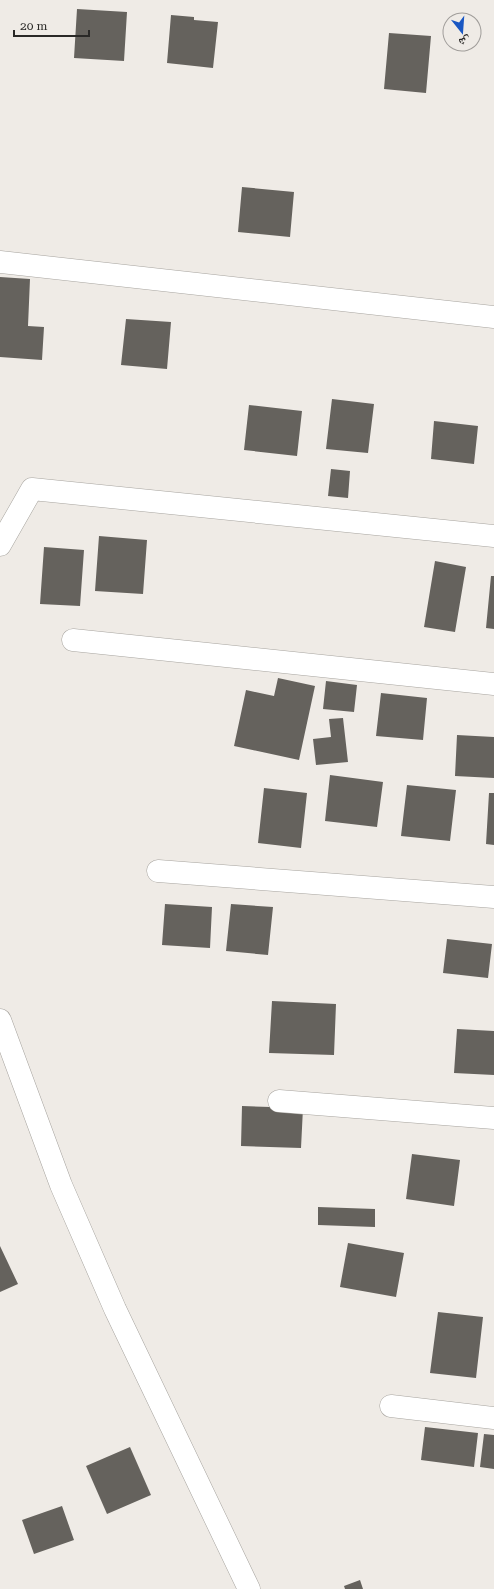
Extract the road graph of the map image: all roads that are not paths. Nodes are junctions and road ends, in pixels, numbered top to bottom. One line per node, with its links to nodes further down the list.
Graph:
1 (0, 262): 2 (street)
2 (494, 317)
3 (494, 536): 4 (street)
4 (0, 545)
5 (73, 640): 6 (street)
6 (494, 684)
7 (158, 870): 8 (street)
8 (494, 897)
9 (0, 1020): 14 (street)
10 (279, 1101): 11 (street)
11 (494, 1118)
12 (391, 1406): 13 (street)
13 (494, 1418)
14 (249, 1589)

